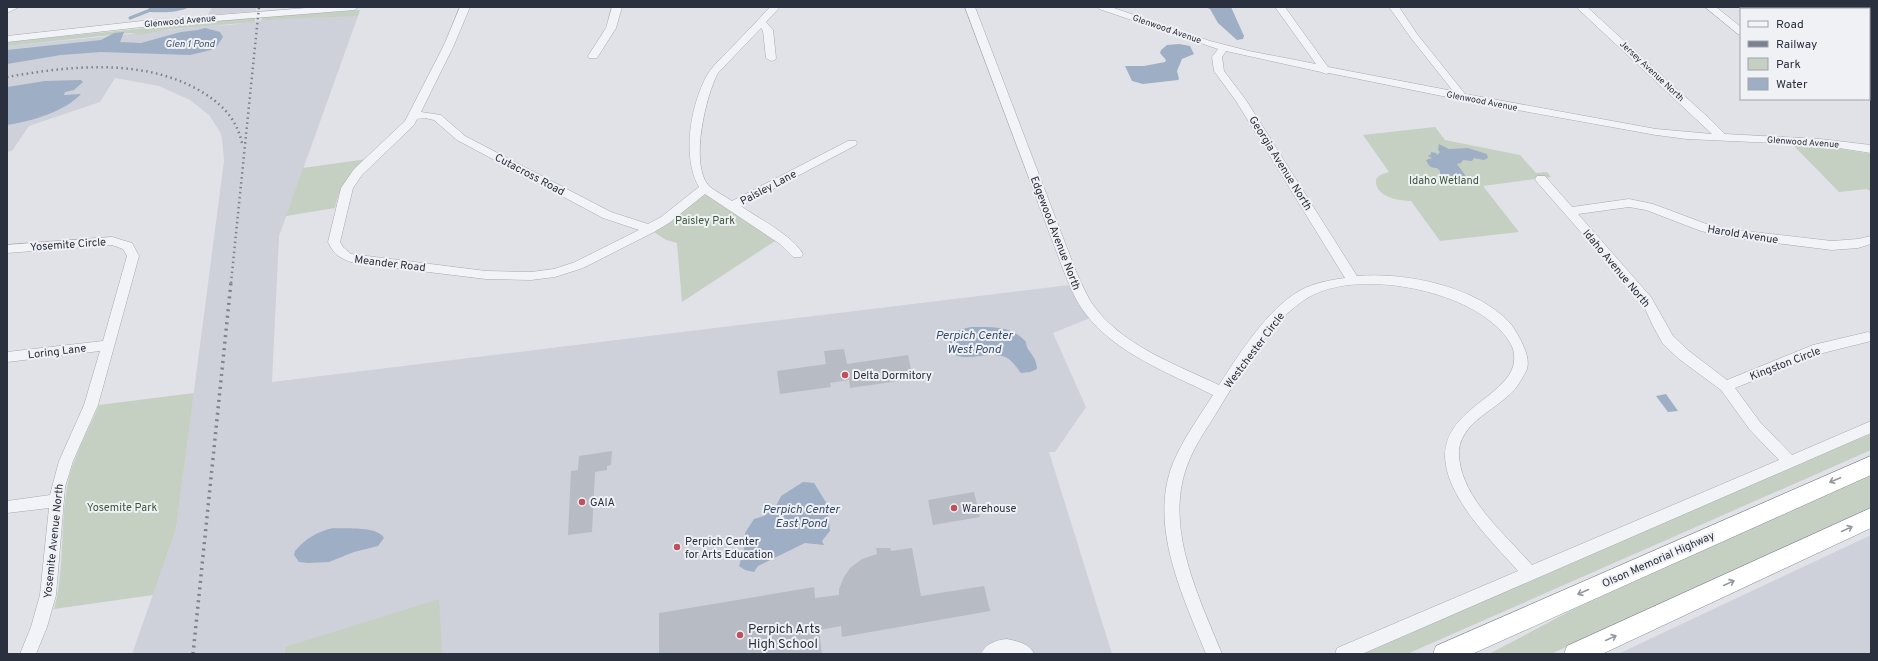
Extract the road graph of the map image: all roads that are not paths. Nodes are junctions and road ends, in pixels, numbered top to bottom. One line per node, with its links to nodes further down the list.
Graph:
1 (14, 7): 12 (street)
2 (354, 7): 15 (street, Glenwood Avenue)
3 (465, 7): 21 (street, Meander Road)
4 (617, 7): 17 (street)
5 (776, 7): 13 (street)
6 (970, 7): 39 (street, Edgewood Avenue North)
7 (1102, 7): 16 (street, Glenwood Avenue)
8 (1280, 7): 19 (street)
9 (1394, 7): 20 (street)
10 (1581, 7): 22 (street, Jersey Avenue North)
11 (1710, 7): 14 (street)
12 (7, 10)
13 (761, 23): 18 (street); 26 (street)
14 (1740, 31)
15 (7, 39)
16 (1223, 48): 19 (street, Glenwood Avenue); 34 (street, Georgia Avenue North)
17 (594, 56)
18 (771, 58)
19 (1326, 71): 20 (street, Glenwood Avenue)
20 (1462, 97): 22 (street, Glenwood Avenue)
21 (415, 116): 29 (street, Cutacross Road); 29 (street, Meander Road)
22 (1721, 137): 24 (street, Glenwood Avenue)
23 (852, 143): 27 (street, Paisley Lane)
24 (1871, 149)
25 (1541, 179): 28 (street, Idaho Avenue North)
26 (705, 188): 27 (street, Paisley Lane); 29 (street, Meander Road)
27 (732, 206): 33 (street)
28 (1570, 211): 30 (street, Harold Avenue); 38 (street, Idaho Avenue North)
29 (650, 229)
30 (1871, 240)
31 (128, 246): 32 (street, Yosemite Circle); 36 (street, Yosemite Avenue North)
32 (7, 249)
33 (797, 254)
34 (1353, 280): 39 (street, Westchester Circle); 46 (street, Westchester Circle)
35 (1868, 337): 38 (street, Kingston Circle)
36 (108, 345): 37 (street, Loring Lane); 43 (street, Yosemite Avenue North)
37 (7, 357)
38 (1726, 386): 41 (street, Idaho Avenue North)
39 (1222, 393): 50 (street, Westchester Circle)
40 (1871, 427): 41 (street)
41 (1789, 461): 46 (street)
42 (1871, 464): 52 (highway, Olson Memorial Highway, one-way to 52)
43 (56, 500): 44 (street); 47 (street, Yosemite Avenue North)
44 (7, 507)
45 (1871, 518): 53 (highway, one-way to 45)
46 (1530, 574): 51 (street)
47 (28, 654)
48 (989, 654): 49 (street)
49 (1026, 654)
50 (1214, 654)
51 (1343, 654)
52 (1444, 654)
53 (1576, 654)

